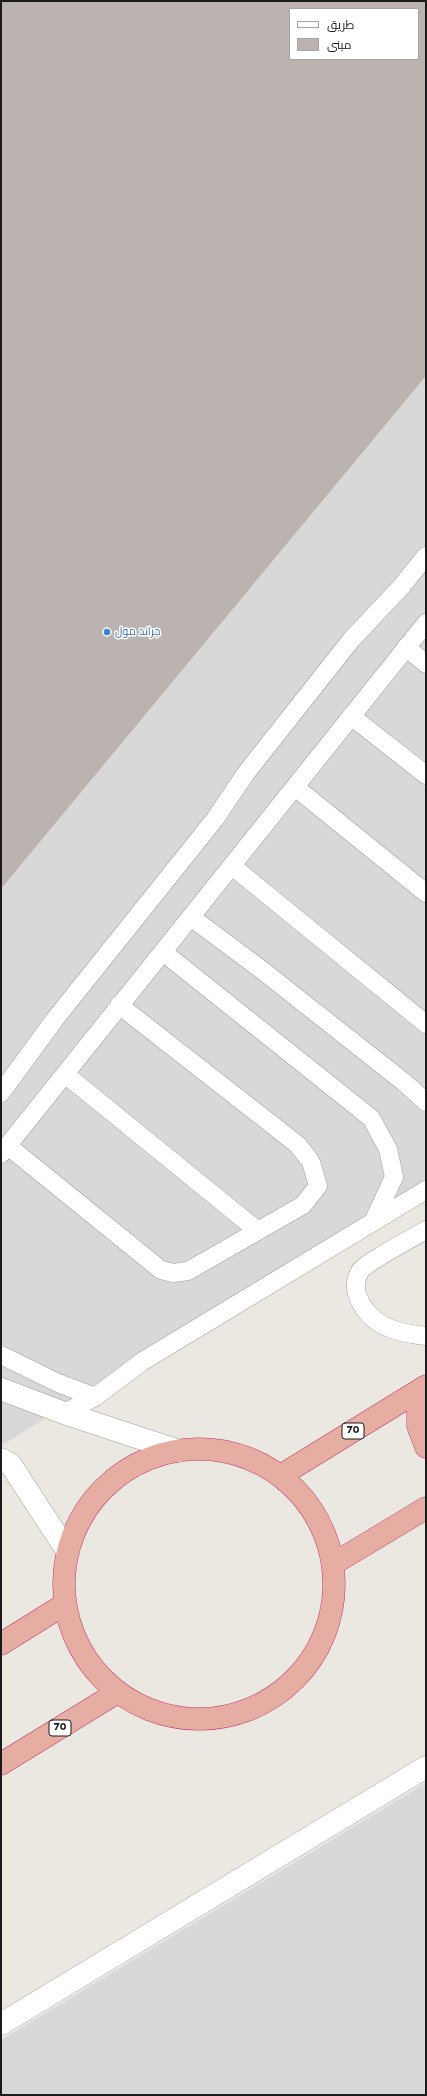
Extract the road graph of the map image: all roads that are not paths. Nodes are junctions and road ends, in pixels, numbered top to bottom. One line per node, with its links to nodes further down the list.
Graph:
1 (426, 556): 15 (lane)
2 (426, 623): 3 (lane)
3 (406, 647): 4 (lane); 5 (lane)
4 (426, 664)
5 (351, 716): 6 (lane); 7 (lane)
6 (426, 775)
7 (295, 787): 8 (lane); 9 (lane)
8 (232, 866): 10 (lane); 13 (lane)
9 (426, 893)
10 (192, 918): 11 (lane); 16 (lane)
11 (163, 952): 12 (lane); 19 (lane)
12 (119, 1005): 14 (lane); 21 (lane)
13 (426, 1024)
14 (65, 1074): 17 (lane); 21 (lane)
15 (1, 1093)
16 (426, 1102)
17 (4, 1150): 21 (lane)
18 (426, 1190): 19 (lane)
19 (373, 1222): 26 (lane)
20 (426, 1230): 22 (lane)
21 (258, 1231)
22 (426, 1336)
23 (1, 1355): 26 (lane)
24 (1, 1389): 27 (street)
25 (422, 1389): 28 (highway); 31 (highway, 70)
26 (95, 1397): 27 (lane)
27 (64, 1413): 29 (street)
28 (426, 1447)
29 (179, 1451): 31 (highway); 33 (highway)
30 (4, 1465): 33 (street)
31 (280, 1476): 34 (highway)
32 (426, 1508): 34 (highway)
33 (67, 1551): 35 (highway)
34 (333, 1564): 37 (highway)
35 (65, 1604): 36 (highway); 37 (highway)
36 (1, 1644)
37 (118, 1692): 38 (highway, 70)
38 (1, 1764)
39 (426, 1768): 40 (street)
40 (1, 2024)

